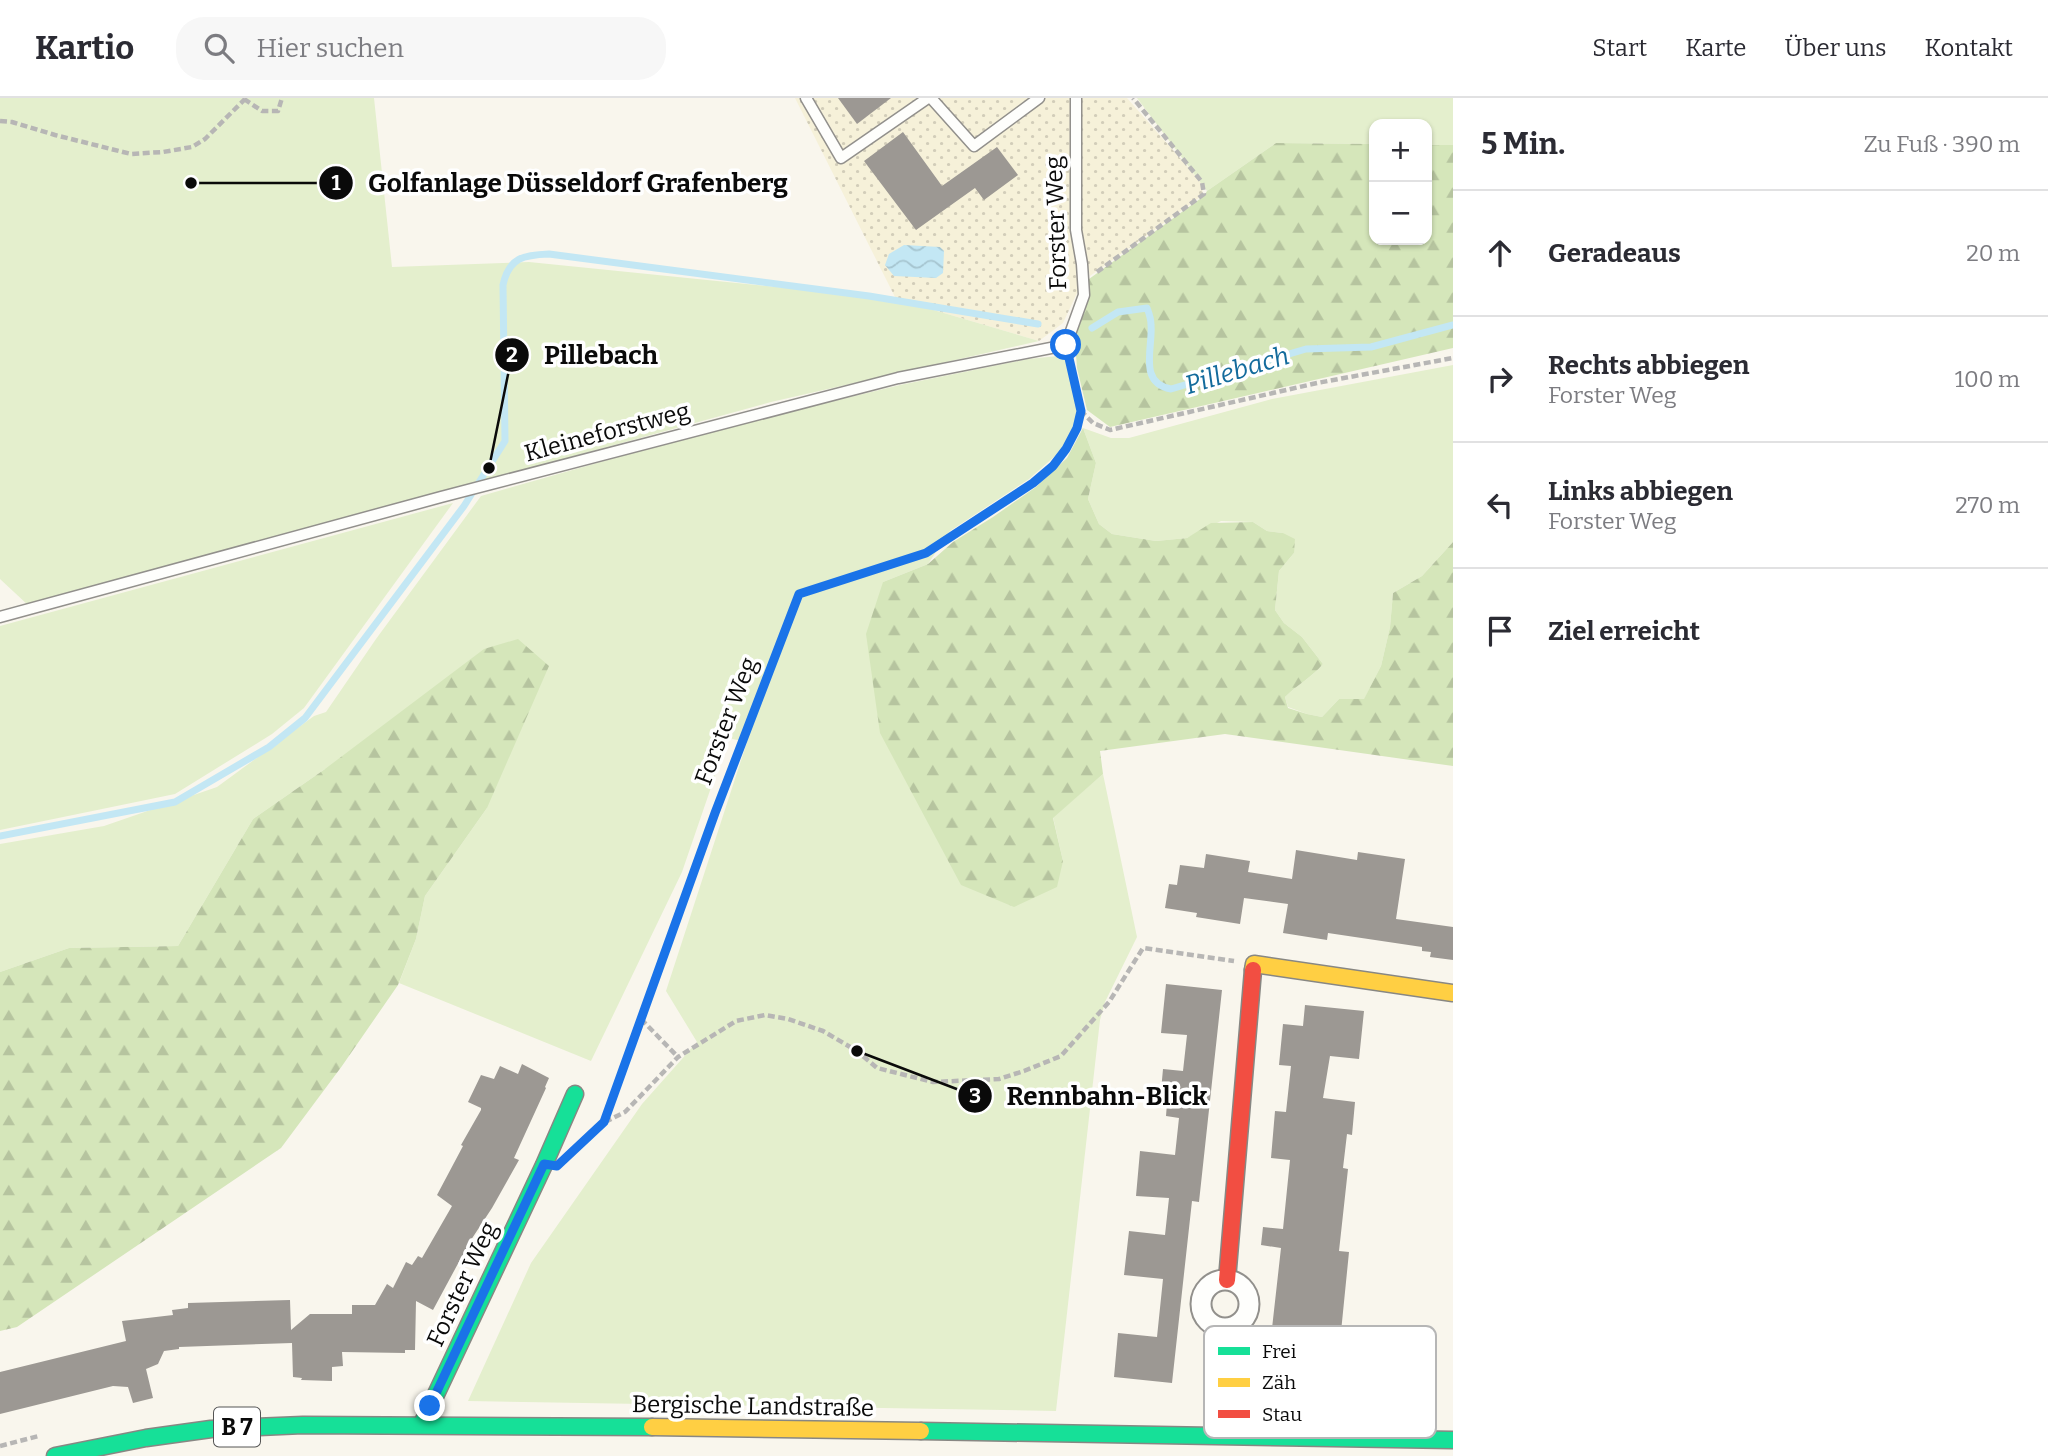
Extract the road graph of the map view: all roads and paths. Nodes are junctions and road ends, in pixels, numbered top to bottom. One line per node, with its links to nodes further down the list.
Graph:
1 (244, 98): 2 (path); 8 (path)
2 (282, 98)
3 (806, 98): 4 (lane)
4 (929, 98): 5 (lane)
5 (1040, 98)
6 (1076, 98): 9 (lane, Forster Weg)
7 (1133, 98): 9 (path)
8 (0, 121)
9 (1083, 281): 10 (lane, Forster Weg)
10 (1066, 345): 12 (path); 13 (lane, Kleineforstweg)
11 (1453, 358): 12 (path)
12 (1081, 411): 16 (path, Forster Weg)
13 (0, 617)
14 (1238, 962): 17 (path)
15 (1453, 993): 21 (main road)
16 (642, 1018): 17 (path); 19 (path, Forster Weg)
17 (678, 1057): 19 (path)
18 (575, 1094): 22 (main road, Forster Weg)
19 (604, 1122): 20 (path, Forster Weg)
20 (576, 1149)
21 (1227, 1280)
22 (422, 1424): 23 (main road, Bergische Landstraße / B 7); 26 (main road, Bergische Landstraße / B 7)
23 (1204, 1435)
24 (1375, 1438): 25 (main road, Bergische Landstraße / B 7)
25 (1453, 1440)
26 (55, 1456)

